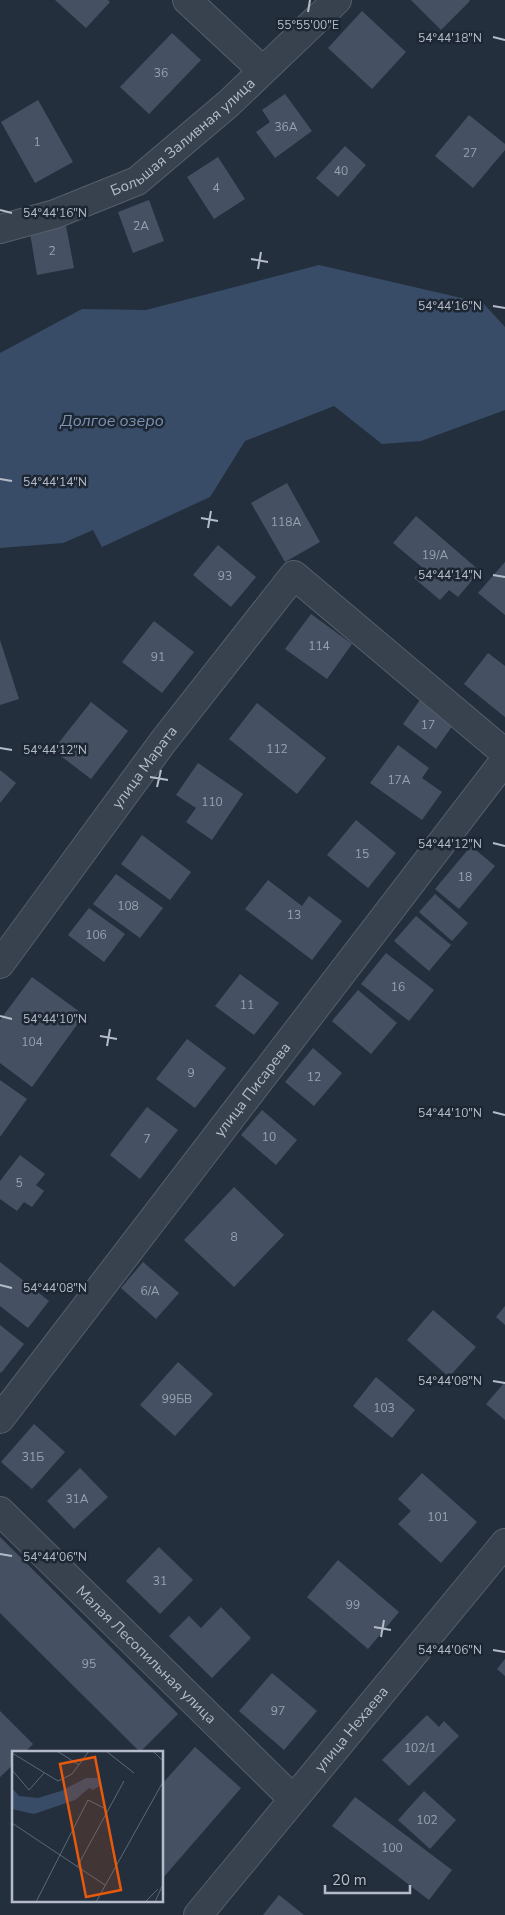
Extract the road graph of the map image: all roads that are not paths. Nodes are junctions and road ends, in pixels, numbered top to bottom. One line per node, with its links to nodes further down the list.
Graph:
1 (187, 0): 3 (street)
2 (337, 0): 3 (street, Большая Заливная улица)
3 (262, 70): 4 (street, Большая Заливная улица)
4 (0, 229)
5 (505, 753): 7 (street, улица Марата)
6 (505, 760): 8 (street, улица Писарева)
7 (0, 964)
8 (0, 1419)
9 (0, 1511): 11 (street, Малая Лесопильная улица)
10 (505, 1543): 11 (street, улица Нехаева)
11 (292, 1798): 12 (street, улица Нехаева)
12 (198, 1915)

